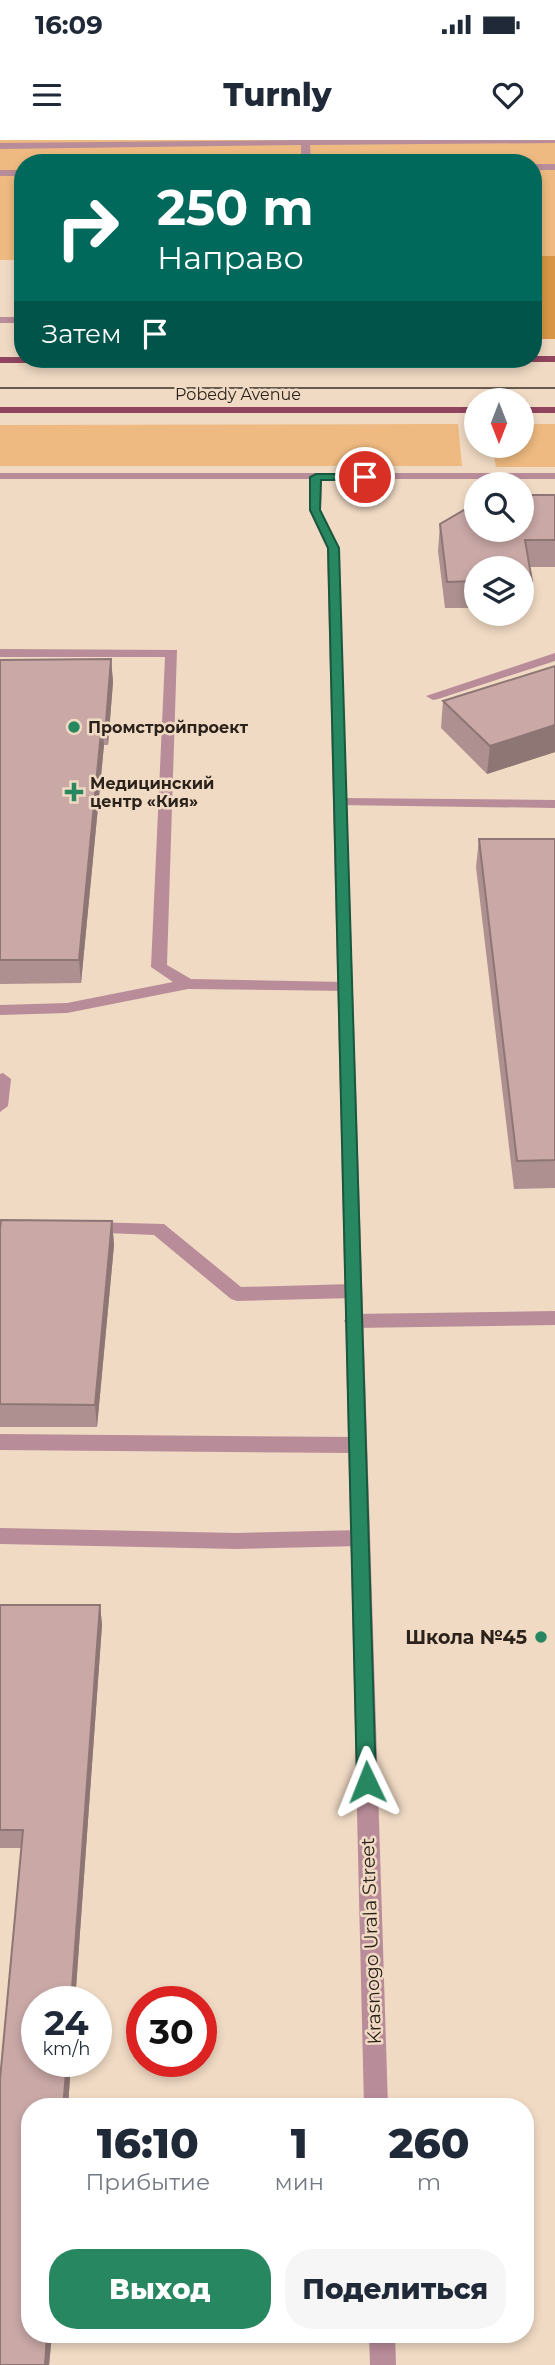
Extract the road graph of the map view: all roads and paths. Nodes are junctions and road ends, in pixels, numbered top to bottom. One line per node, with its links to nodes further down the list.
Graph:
1 (555, 140): 2 (street)
2 (305, 141): 3 (street)
3 (0, 146)
4 (0, 410): 5 (main road, Pobedy Avenue)
5 (464, 410)
6 (534, 410): 7 (street)
7 (555, 411)
8 (0, 476): 9 (street)
9 (316, 477): 10 (street); 14 (street, Krasnogo Urala Street)
10 (555, 477)
11 (0, 653): 16 (street)
12 (555, 657): 13 (street)
13 (433, 696)
14 (341, 803): 15 (street); 17 (street, Krasnogo Urala Street)
15 (555, 804)
16 (188, 984): 17 (street); 18 (street)
17 (344, 987): 22 (street, Krasnogo Urala Street)
18 (0, 1010)
19 (3, 1079): 20 (street)
20 (0, 1105)
21 (66, 1228): 22 (street)
22 (353, 1292): 24 (street, Krasnogo Urala Street)
23 (555, 1318): 24 (street)
24 (353, 1321): 26 (street, Krasnogo Urala Street)
25 (0, 1442): 26 (street)
26 (357, 1445): 28 (street, Krasnogo Urala Street)
27 (0, 1536): 28 (street)
28 (360, 1538): 29 (street, Krasnogo Urala Street)
29 (376, 2098)
30 (382, 2343): 31 (street)
31 (383, 2365)

